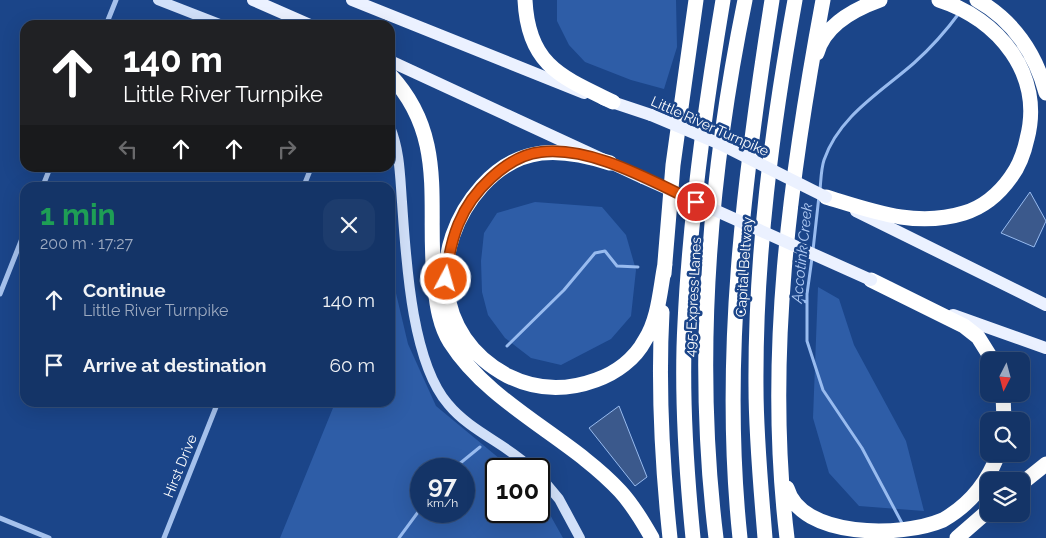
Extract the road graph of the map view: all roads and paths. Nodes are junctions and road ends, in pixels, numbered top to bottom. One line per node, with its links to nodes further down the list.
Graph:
1 (116, 0): 16 (street)
2 (158, 0): 17 (street)
3 (253, 0): 18 (main road)
4 (352, 0): 24 (main road, Little River Turnpike)
5 (525, 0): 24 (highway)
6 (690, 0): 19 (highway)
7 (696, 0): 19 (highway)
8 (723, 0): 50 (highway)
9 (745, 0): 51 (highway, 495 Express Lanes)
10 (772, 0): 52 (highway)
11 (795, 0): 53 (highway, Capital Beltway)
12 (822, 0): 22 (highway)
13 (880, 0): 22 (highway)
14 (939, 0): 28 (highway)
15 (977, 0): 23 (highway)
16 (108, 20)
17 (209, 20)
18 (299, 20)
19 (690, 40): 30 (highway)
20 (395, 63): 26 (main road)
21 (395, 81): 48 (highway)
22 (806, 88): 37 (highway)
23 (1046, 93)
24 (613, 102): 27 (main road, Little River Turnpike, bridge)
25 (395, 144): 38 (street)
26 (610, 163): 30 (highway); 31 (main road, bridge)
27 (826, 197): 28 (highway)
28 (876, 216): 33 (main road)
29 (20, 244): 32 (street)
30 (665, 264): 49 (highway)
31 (871, 280): 34 (main road); 35 (highway)
32 (0, 294)
33 (1046, 305)
34 (1046, 348)
35 (987, 352)
36 (216, 407): 46 (street, Hirst Drive)
37 (779, 430): 39 (highway); 54 (highway)
38 (519, 458)
39 (995, 462)
40 (1046, 464): 41 (highway)
41 (1030, 477)
42 (550, 488): 47 (street)
43 (980, 517): 55 (highway)
44 (0, 518): 45 (street)
45 (49, 538)
46 (164, 538)
47 (580, 538)
48 (652, 538)
49 (670, 538)
50 (693, 538)
51 (716, 538)
52 (740, 538)
53 (765, 538)
54 (787, 538)
55 (957, 538)

